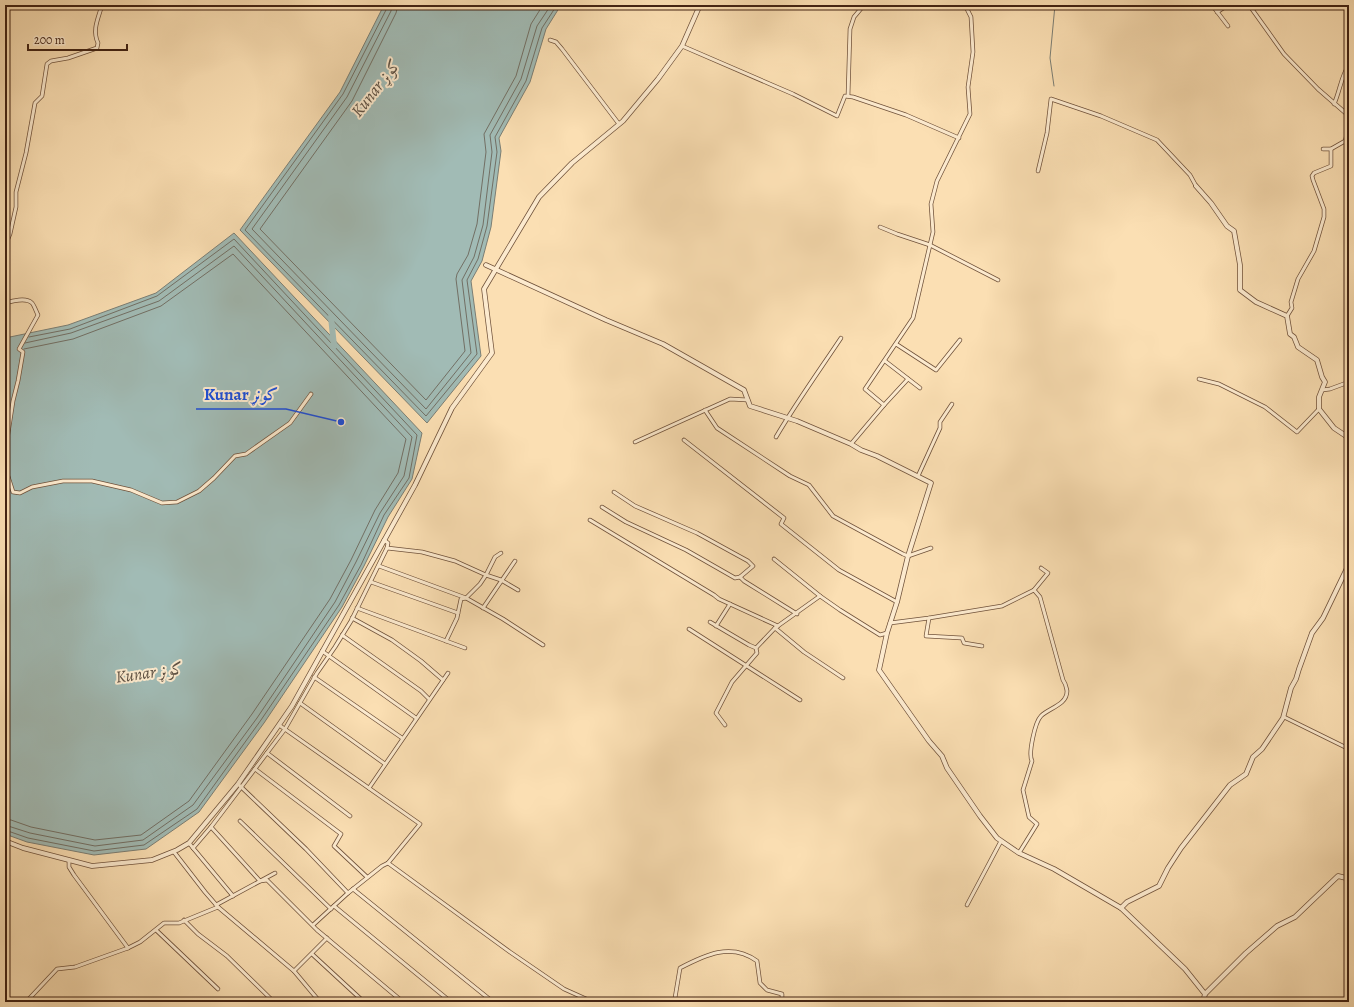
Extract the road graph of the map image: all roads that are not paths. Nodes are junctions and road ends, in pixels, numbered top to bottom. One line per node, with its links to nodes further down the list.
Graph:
1 (102, 5): 25 (street)
2 (700, 5): 11 (street)
3 (864, 5): 13 (street)
4 (965, 5): 18 (street)
5 (1212, 5): 8 (street)
6 (1228, 5): 8 (street)
7 (1249, 5): 14 (street)
8 (1217, 12): 9 (street)
9 (1228, 26)
10 (550, 40): 17 (street)
11 (682, 46): 13 (street); 17 (street)
12 (1349, 65): 14 (street)
13 (848, 96): 18 (street)
14 (1334, 104): 15 (street)
15 (1349, 116)
16 (1349, 122): 20 (street)
17 (619, 124): 27 (street)
18 (959, 138): 24 (street)
19 (1323, 149): 20 (street)
20 (1331, 149): 30 (street)
21 (1038, 171): 22 (street)
22 (1196, 186): 30 (street)
23 (880, 227): 24 (street)
24 (930, 245): 28 (street); 33 (street)
25 (5, 246)
26 (486, 265): 27 (street)
27 (496, 269): 41 (street); 58 (street)
28 (998, 280)
29 (5, 303): 52 (street)
30 (1287, 316): 39 (street)
31 (841, 338): 46 (street)
32 (960, 340): 33 (street)
33 (896, 344): 34 (street)
34 (885, 361): 35 (street); 43 (street)
35 (908, 378): 38 (street); 43 (street)
36 (1199, 379): 44 (street)
37 (1349, 382): 39 (street)
38 (920, 388)
39 (1322, 390): 44 (street)
40 (311, 394): 53 (street)
41 (748, 400): 45 (street); 46 (street)
42 (952, 404): 54 (street)
43 (884, 405): 51 (street)
44 (1318, 409): 48 (street)
45 (706, 410): 50 (street); 62 (street)
46 (787, 417): 47 (street); 51 (street)
47 (776, 437)
48 (1349, 438)
49 (684, 440): 76 (street)
50 (635, 442)
51 (851, 444): 54 (street)
52 (5, 453)
53 (5, 468)
54 (918, 476): 62 (street)
55 (614, 492): 69 (street)
56 (602, 507): 69 (street)
57 (590, 520): 77 (street)
58 (384, 540): 59 (street); 96 (street)
59 (387, 548): 66 (street); 68 (street)
60 (931, 548): 62 (street)
61 (501, 553): 68 (street)
62 (908, 556): 76 (street)
63 (774, 559): 74 (street)
64 (515, 561): 70 (street)
65 (1349, 564): 106 (street)
66 (378, 566): 71 (street); 75 (street)
67 (1041, 568): 73 (street)
68 (486, 575): 70 (street); 75 (street)
69 (740, 577): 81 (street)
70 (501, 580): 72 (street); 79 (street)
71 (371, 582): 78 (street); 80 (street)
72 (518, 590)
73 (1034, 590): 83 (street); 126 (street)
74 (820, 596): 81 (street); 89 (street)
75 (466, 598): 79 (street); 80 (street)
76 (897, 602): 85 (street)
77 (730, 604): 86 (street); 87 (street)
78 (357, 608): 82 (street); 91 (street)
79 (483, 608): 92 (street)
80 (458, 613): 91 (street)
81 (797, 614): 87 (street)
82 (352, 618): 90 (street); 102 (street)
83 (929, 618): 85 (street); 93 (street)
84 (710, 622): 86 (street)
85 (890, 622): 89 (street)
86 (716, 626): 95 (street)
87 (777, 627): 95 (street); 101 (street)
88 (689, 630): 98 (street)
89 (887, 633): 122 (street)
90 (342, 634): 97 (street); 103 (street)
91 (446, 641): 94 (street)
92 (543, 645)
93 (982, 646)
94 (465, 648)
95 (756, 648): 98 (street)
96 (322, 651): 97 (street); 108 (street)
97 (329, 656): 100 (street); 107 (street)
98 (747, 666): 104 (street); 109 (street)
99 (448, 673): 102 (street)
100 (314, 677): 105 (street); 111 (street)
101 (843, 678)
102 (443, 680): 103 (street)
103 (429, 698): 107 (street)
104 (800, 700)
105 (300, 703): 110 (street); 114 (street)
106 (1284, 716): 112 (street); 139 (street)
107 (416, 718): 111 (street)
108 (279, 725): 110 (street); 116 (street)
109 (725, 725)
110 (285, 729): 113 (street); 117 (street)
111 (402, 738): 114 (street)
112 (1349, 749)
113 (267, 753): 115 (street); 118 (street)
114 (385, 764): 117 (street)
115 (255, 769): 116 (street); 130 (street)
116 (239, 785): 120 (street); 123 (street); 134 (street)
117 (369, 788): 128 (street)
118 (350, 816)
119 (240, 821): 140 (street)
120 (211, 827): 124 (street); 132 (street)
121 (5, 841): 127 (street)
122 (1001, 841): 126 (street); 136 (street)
123 (189, 843): 124 (street); 125 (street)
124 (193, 848): 135 (street)
125 (174, 852): 127 (street); 137 (street)
126 (1020, 853): 139 (street)
127 (69, 860): 145 (street)
128 (388, 863): 130 (street); 157 (street)
129 (276, 874): 132 (street)
130 (367, 877): 133 (street)
131 (1349, 877): 149 (street)
132 (260, 881): 135 (street); 142 (street)
133 (353, 889): 134 (street); 156 (street)
134 (348, 893): 138 (street)
135 (233, 896): 137 (street)
136 (967, 905)
137 (217, 906): 141 (street); 147 (street)
138 (334, 906): 140 (street); 155 (street)
139 (1121, 908): 149 (street)
140 (330, 909): 142 (street)
141 (184, 920): 143 (street); 151 (street)
142 (313, 925): 144 (street)
143 (156, 930): 145 (street); 148 (street)
144 (327, 938): 146 (street); 154 (street)
145 (128, 948): 150 (street)
146 (312, 954): 147 (street); 153 (street)
147 (294, 971): 152 (street)
148 (218, 989)
149 (1205, 994): 160 (street)
150 (26, 1002)
151 (274, 1002)
152 (320, 1002)
153 (364, 1002)
154 (403, 1002)
155 (451, 1002)
156 (493, 1002)
157 (593, 1002)
158 (676, 1002): 159 (street)
159 (782, 1002)
160 (1203, 1002)

